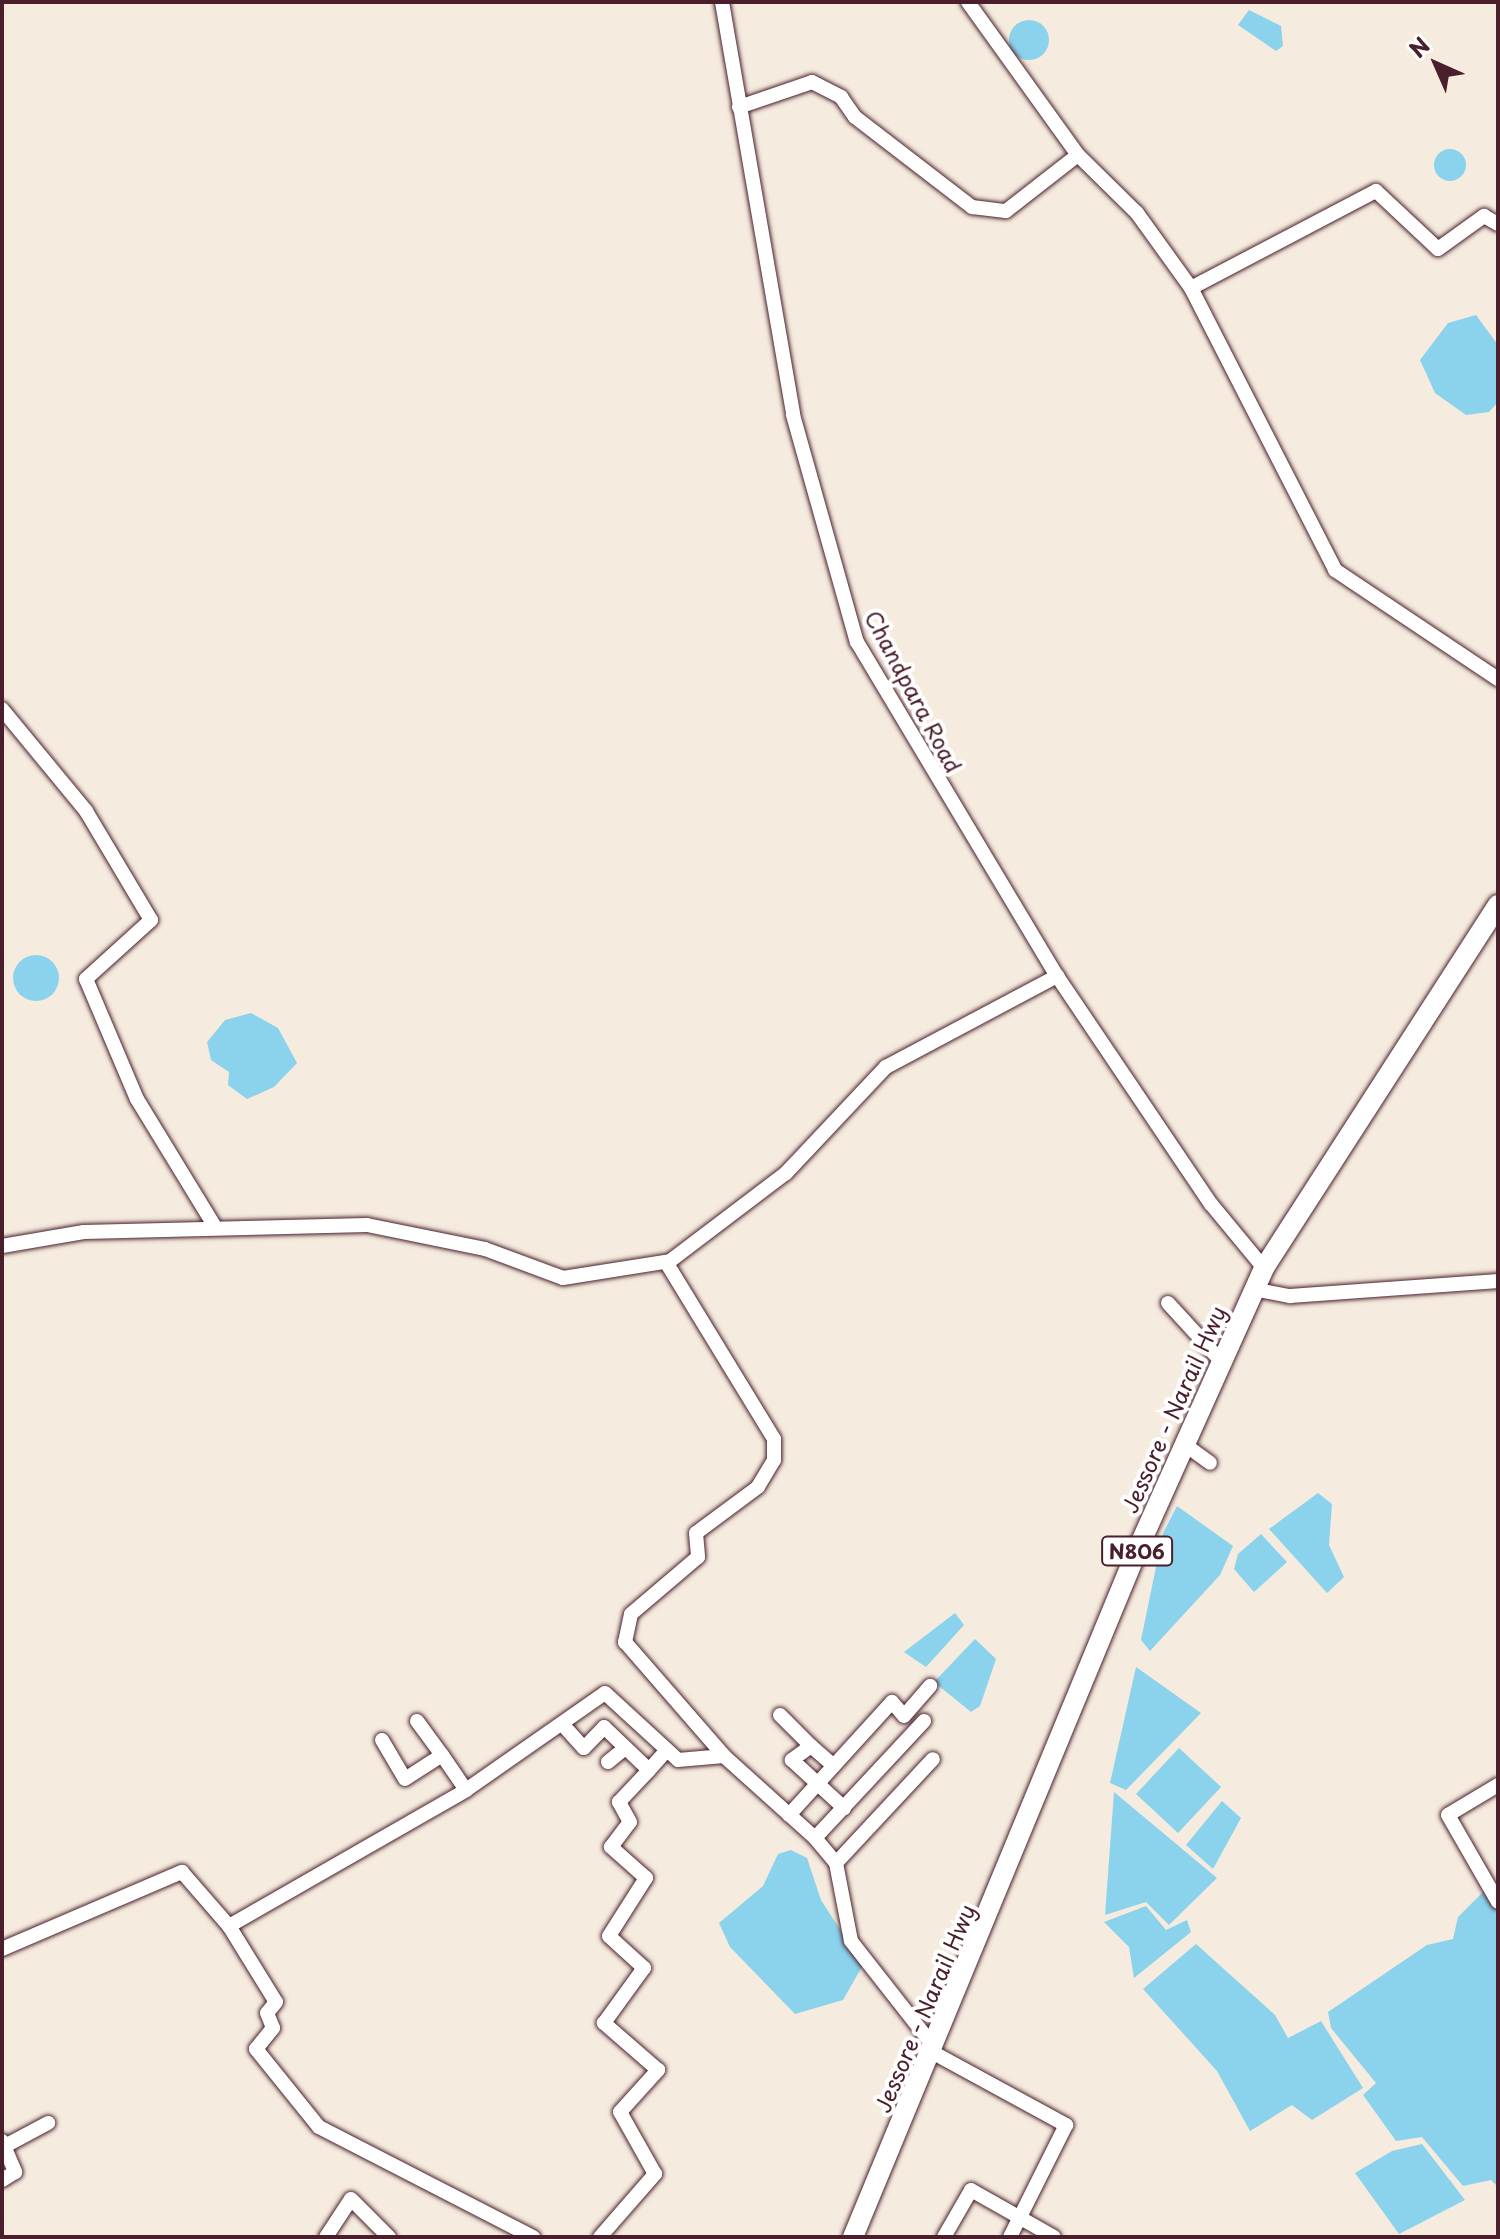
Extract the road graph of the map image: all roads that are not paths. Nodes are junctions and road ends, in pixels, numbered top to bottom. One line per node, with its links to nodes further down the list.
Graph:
1 (722, 2): 3 (street, Chandpara Road)
2 (968, 2): 4 (street)
3 (739, 107): 4 (street); 10 (street, Chandpara Road)
4 (1078, 155): 6 (street)
5 (1498, 224): 6 (street)
6 (1191, 288): 7 (street)
7 (1498, 679)
8 (2, 709): 11 (street)
9 (1498, 905): 14 (highway, Jessore - Narail Hwy / N806)
10 (1057, 976): 13 (street); 14 (street, Chandpara Road)
11 (214, 1225): 12 (street); 13 (street)
12 (2, 1246)
13 (666, 1262): 31 (street)
14 (1264, 1268): 16 (highway, Jessore - Narail Hwy / N806)
15 (1498, 1281): 16 (street)
16 (1253, 1289): 18 (highway, Jessore - Narail Hwy / N806)
17 (1168, 1303): 18 (street)
18 (1221, 1361): 19 (highway, Jessore - Narail Hwy / N806)
19 (1184, 1444): 20 (street); 46 (highway, Jessore - Narail Hwy / N806)
20 (1210, 1463)
21 (930, 1686): 34 (street)
22 (780, 1715): 27 (street)
23 (417, 1721): 30 (street)
24 (924, 1721): 39 (street)
25 (563, 1725): 28 (street)
26 (382, 1740): 30 (street)
27 (811, 1746): 34 (street); 36 (street)
28 (625, 1748): 33 (street); 35 (street)
29 (666, 1751): 35 (street)
30 (442, 1755): 38 (street)
31 (724, 1756): 38 (street); 40 (street)
32 (933, 1759): 42 (street)
33 (608, 1762)
34 (834, 1766): 36 (street)
35 (649, 1770): 54 (street)
36 (818, 1784): 39 (street); 40 (street)
37 (1498, 1785): 43 (street)
38 (466, 1790): 44 (street)
39 (844, 1808): 41 (street)
40 (789, 1815): 41 (street)
41 (815, 1838): 42 (street)
42 (836, 1863): 46 (street)
43 (1498, 1902)
44 (229, 1926): 45 (street); 53 (street)
45 (2, 1949)
46 (933, 2049): 50 (street); 55 (highway, Jessore - Narail Hwy / N806)
47 (48, 2123): 48 (street)
48 (4, 2144): 49 (street)
49 (2, 2180)
50 (1021, 2216): 56 (street); 57 (street); 58 (street)
51 (326, 2237): 52 (street)
52 (389, 2237)
53 (533, 2237)
54 (600, 2237)
55 (853, 2237)
56 (944, 2237)
57 (1010, 2237)
58 (1054, 2237)

